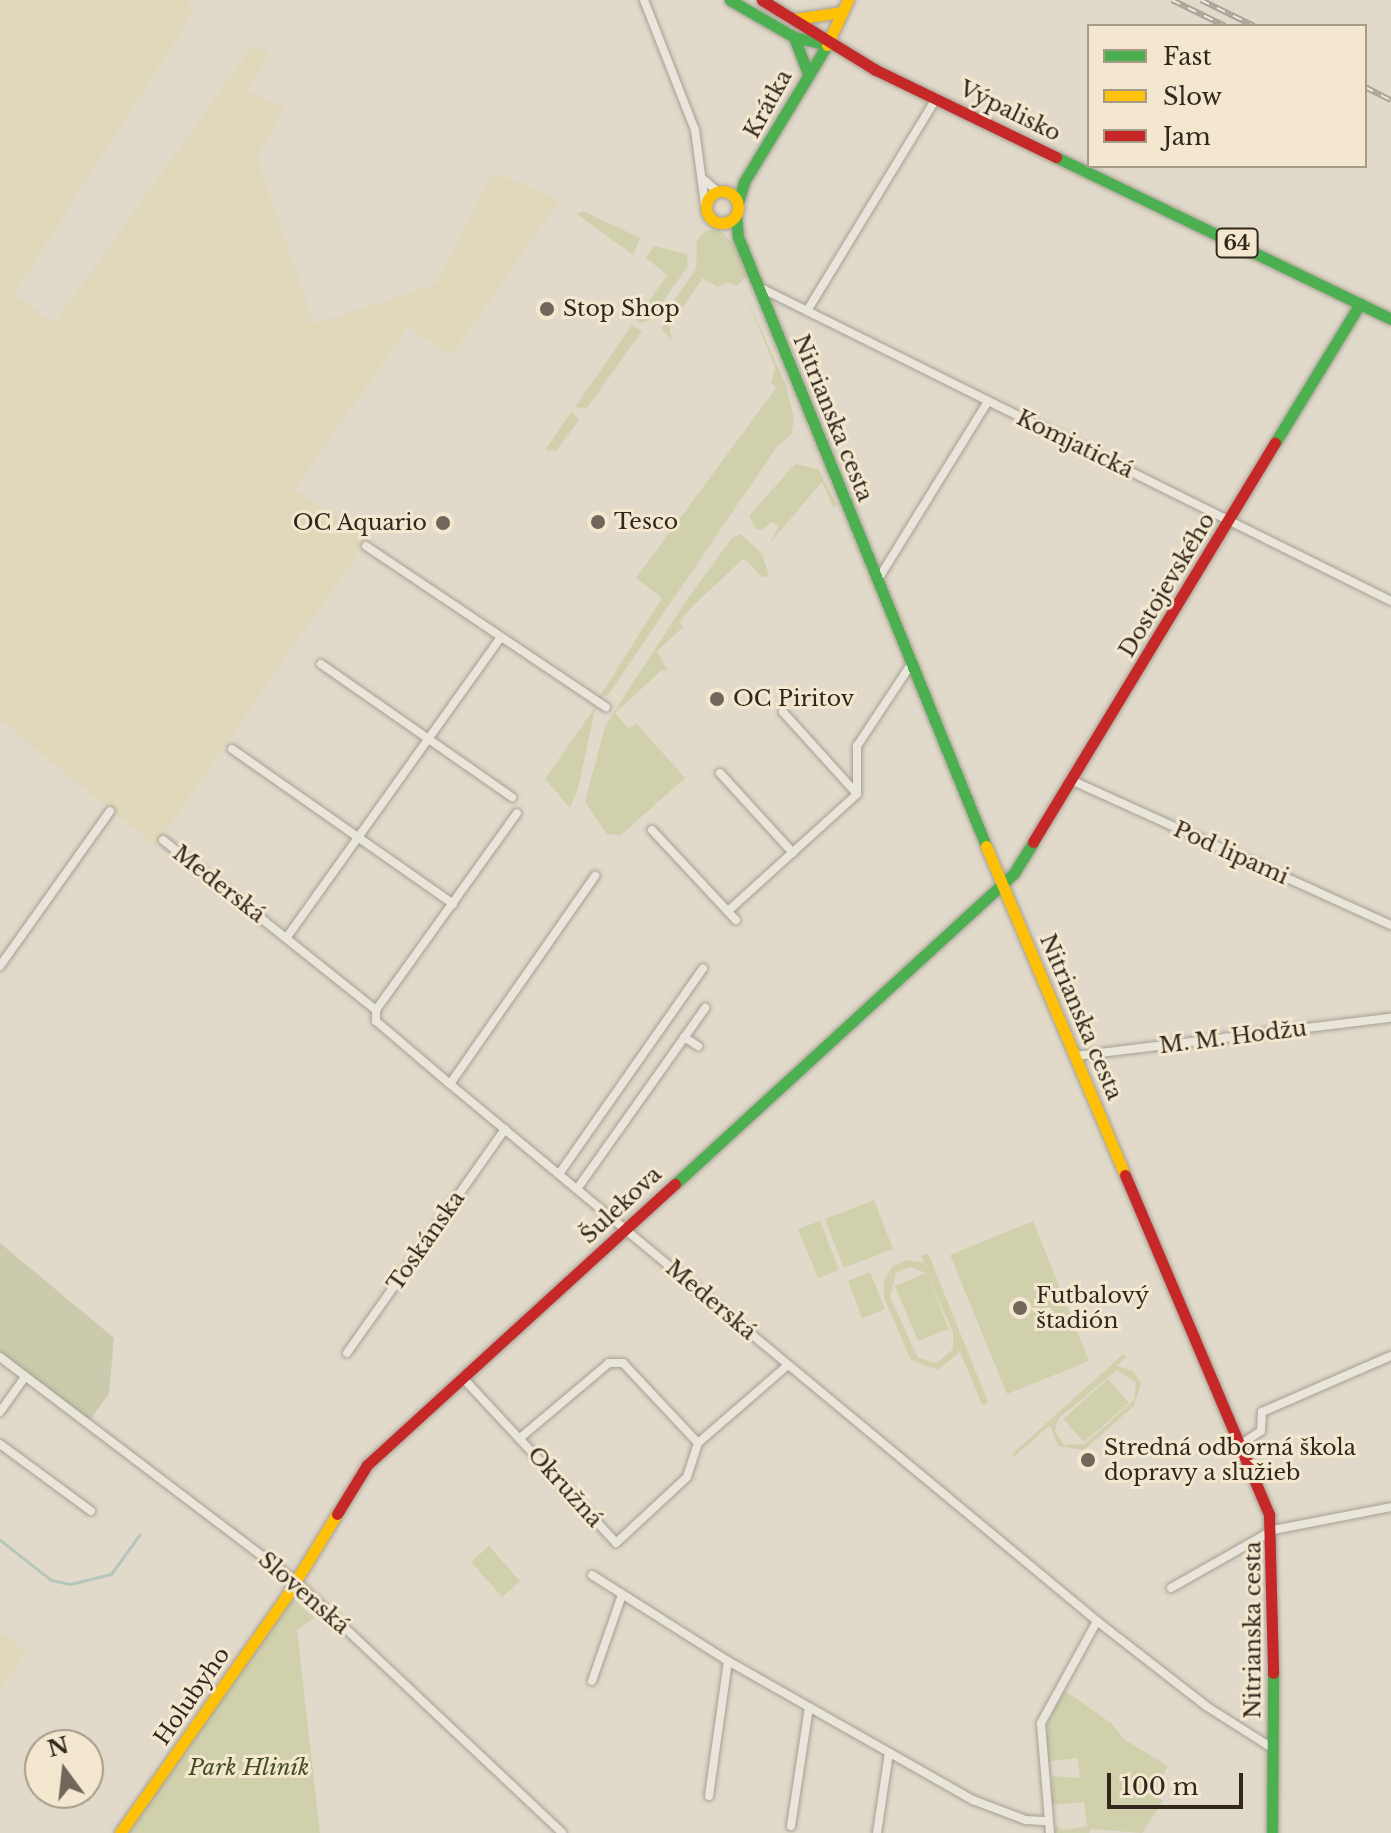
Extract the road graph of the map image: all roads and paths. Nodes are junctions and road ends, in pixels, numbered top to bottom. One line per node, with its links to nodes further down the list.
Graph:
1 (644, 0): 11 (street)
2 (730, 0): 7 (main road, Výpalisko / 64)
3 (762, 0): 6 (main road, Výpalisko / 64)
4 (848, 0): 5 (main road, Krátka)
5 (842, 12): 6 (main road); 8 (main road, Krátka)
6 (795, 19): 8 (main road, Výpalisko / 64)
7 (794, 37): 8 (main road, Výpalisko / 64); 9 (main road)
8 (827, 45): 9 (main road, Krátka); 10 (main road, Výpalisko / 64)
9 (808, 73): 12 (main road, Krátka)
10 (936, 99): 19 (main road, Výpalisko / 64); 20 (street)
11 (703, 179): 13 (street); 14 (street)
12 (744, 182): 13 (main road); 15 (main road, Krátka)
13 (721, 191): 14 (main road); 15 (main road)
14 (705, 205): 16 (main road, Nitrianska cesta)
15 (737, 209): 16 (main road); 17 (main road, Nitrianska cesta)
16 (723, 223): 17 (main road, Nitrianska cesta)
17 (738, 237): 18 (main road, Nitrianska cesta)
18 (759, 287): 20 (street, Komjatická); 25 (main road, Nitrianska cesta)
19 (1360, 304): 21 (main road, Výpalisko / 64); 23 (main road, Dostojevského)
20 (807, 311): 22 (street, Komjatická)
21 (1391, 319)
22 (988, 401): 23 (street, Komjatická); 25 (street)
23 (1229, 522): 26 (street, Komjatická); 37 (main road, Dostojevského)
24 (366, 546): 27 (street)
25 (877, 581): 29 (main road, Nitrianska cesta)
26 (1391, 601)
27 (500, 638): 30 (street); 32 (street)
28 (321, 664): 32 (street)
29 (910, 666): 34 (street); 47 (main road, Nitrianska cesta)
30 (606, 707)
31 (783, 712): 36 (street)
32 (429, 739): 39 (street); 43 (street)
33 (232, 749): 43 (street)
34 (860, 766): 36 (street); 38 (street)
35 (720, 773): 45 (street)
36 (842, 777): 38 (street)
37 (1071, 780): 47 (main road, Dostojevského); 51 (street, Pod lipami)
38 (857, 794): 45 (street)
39 (512, 797)
40 (110, 811): 53 (street)
41 (517, 813): 48 (street)
42 (652, 830): 49 (street)
43 (360, 839): 48 (street); 52 (street)
44 (163, 840): 52 (street, Mederská)
45 (793, 853): 49 (street)
46 (595, 876): 61 (street)
47 (1002, 881): 60 (main road, Nitrianska cesta); 65 (main road, Šulekova)
48 (453, 904): 56 (street)
49 (728, 911): 50 (street)
50 (736, 920)
51 (1391, 925)
52 (287, 937): 56 (street, Mederská)
53 (0, 966)
54 (703, 968): 63 (street)
55 (705, 1008): 58 (street)
56 (376, 1010): 61 (street, Mederská)
57 (1391, 1018): 60 (street, M. M. Hodžu)
58 (684, 1037): 59 (street); 64 (street)
59 (698, 1046)
60 (1075, 1056): 76 (main road, Nitrianska cesta)
61 (450, 1084): 62 (street, Mederská)
62 (505, 1129): 63 (street, Mederská); 66 (street, Toskánska)
63 (559, 1174): 64 (street, Mederská)
64 (577, 1189): 65 (street, Mederská)
65 (625, 1228): 69 (street, Mederská); 71 (main road, Šulekova)
66 (347, 1353)
67 (1391, 1356): 76 (street)
68 (0, 1357): 70 (street, Slovenská)
69 (788, 1365): 74 (street, Okružná); 84 (street, Mederská)
70 (25, 1377): 72 (street); 81 (street, Slovenská)
71 (462, 1377): 73 (street, Okružná); 81 (main road, Šulekova)
72 (0, 1412)
73 (520, 1438): 74 (street, Okružná); 74 (street, Okružná)
74 (698, 1443)
75 (0, 1444): 78 (street)
76 (1240, 1445): 79 (main road, Nitrianska cesta)
77 (1391, 1507): 79 (street)
78 (91, 1511)
79 (1273, 1530): 82 (street); 88 (main road, Nitrianska cesta)
80 (592, 1575): 83 (street)
81 (295, 1581): 93 (main road, Holubyho); 94 (street, Slovenská)
82 (1171, 1588)
83 (622, 1595): 85 (street); 86 (street)
84 (1097, 1621): 88 (street, Mederská); 91 (street)
85 (728, 1661): 87 (street); 90 (street)
86 (592, 1681)
87 (809, 1707): 89 (street); 92 (street)
88 (1272, 1748): 97 (main road, Nitrianska cesta)
89 (889, 1753): 91 (street); 95 (street)
90 (709, 1796)
91 (1048, 1821): 96 (street)
92 (791, 1826)
93 (120, 1833)
94 (562, 1833)
95 (877, 1833)
96 (1050, 1833)
97 (1272, 1833)

